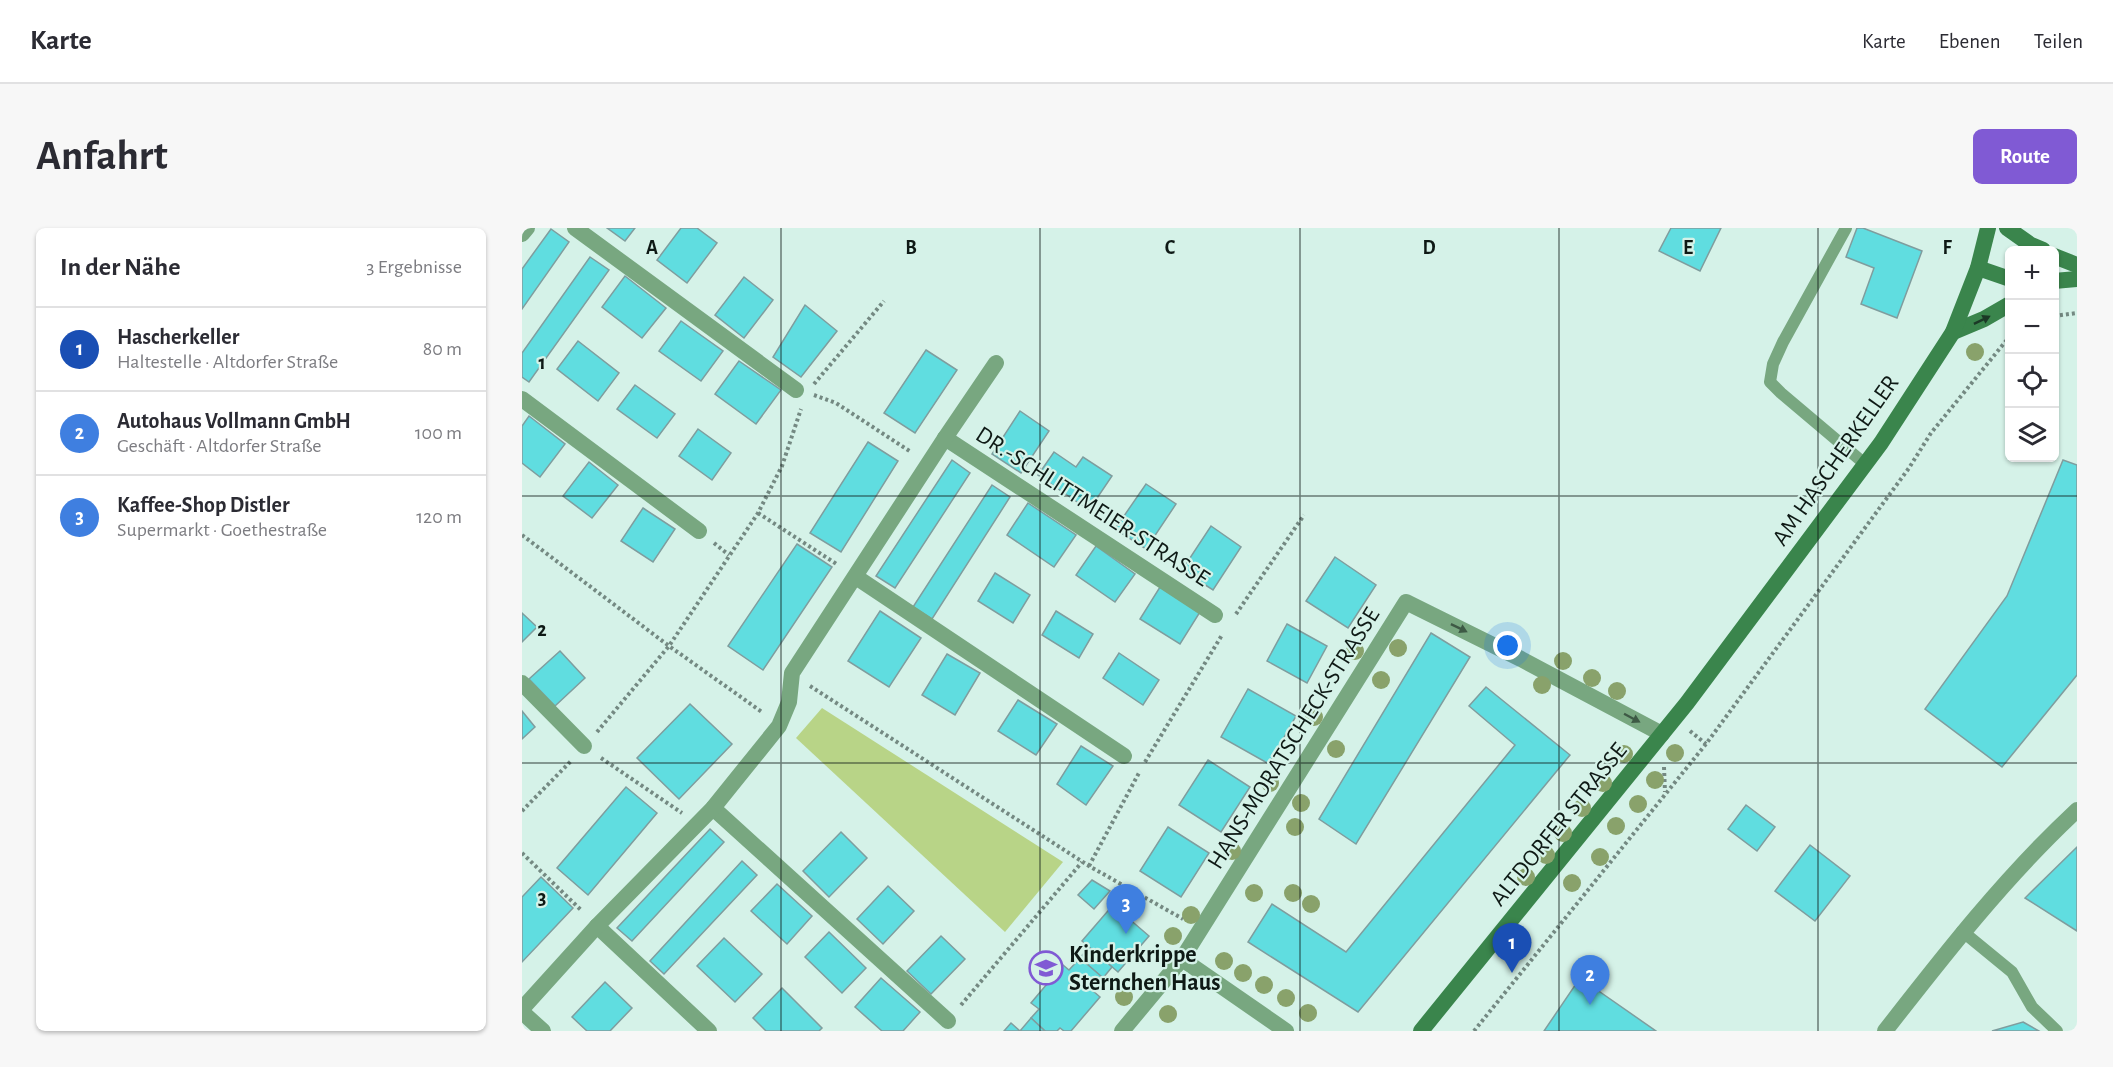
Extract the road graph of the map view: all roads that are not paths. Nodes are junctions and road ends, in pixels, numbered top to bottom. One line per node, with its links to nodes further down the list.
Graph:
1 (527, 228): 6 (street)
2 (575, 228): 17 (street)
3 (1846, 228): 20 (lane)
4 (1988, 228): 10 (main road, AM HASCHERKELLER)
5 (2007, 228): 7 (main road)
6 (522, 234)
7 (2033, 246)
8 (2059, 257): 9 (main road)
9 (2077, 265)
10 (1978, 268): 11 (main road); 15 (main road, AM HASCHERKELLER)
11 (2005, 277)
12 (2077, 279): 13 (main road)
13 (2059, 281)
14 (2005, 307): 15 (main road, one-way to 14)
15 (1953, 332): 20 (main road, AM HASCHERKELLER)
16 (996, 363): 19 (street, DR.-SCHLITTMEIER-STRASSE)
17 (800, 395)
18 (522, 399): 21 (street)
19 (945, 438): 22 (street, DR.-SCHLITTMEIER-STRASSE); 23 (street, DR.-SCHLITTMEIER-STRASSE)
20 (1865, 464): 25 (main road, AM HASCHERKELLER)
21 (699, 531)
22 (856, 577): 28 (street); 29 (street, DR.-SCHLITTMEIER-STRASSE)
23 (1215, 615)
24 (522, 683): 27 (street)
25 (1687, 703): 26 (main road, ALTDORFER STRASSE)
26 (1662, 734): 33 (street, HANS-MORATSCHECK-STRASSE, one-way to 26); 40 (main road, ALTDORFER STRASSE)
27 (584, 747)
28 (1124, 756)
29 (713, 808): 31 (street, DR.-SCHLITTMEIER-STRASSE); 35 (street)
30 (2077, 810): 32 (street)
31 (597, 926): 34 (street, DR.-SCHLITTMEIER-STRASSE); 37 (street)
32 (1962, 931): 41 (street); 42 (lane)
33 (1182, 959): 38 (street, HANS-MORATSCHECK-STRASSE); 39 (street)
34 (522, 1011): 36 (street)
35 (948, 1021)
36 (543, 1031)
37 (709, 1031)
38 (1122, 1031)
39 (1287, 1031)
40 (1421, 1031)
41 (1885, 1031)
42 (2056, 1031)

